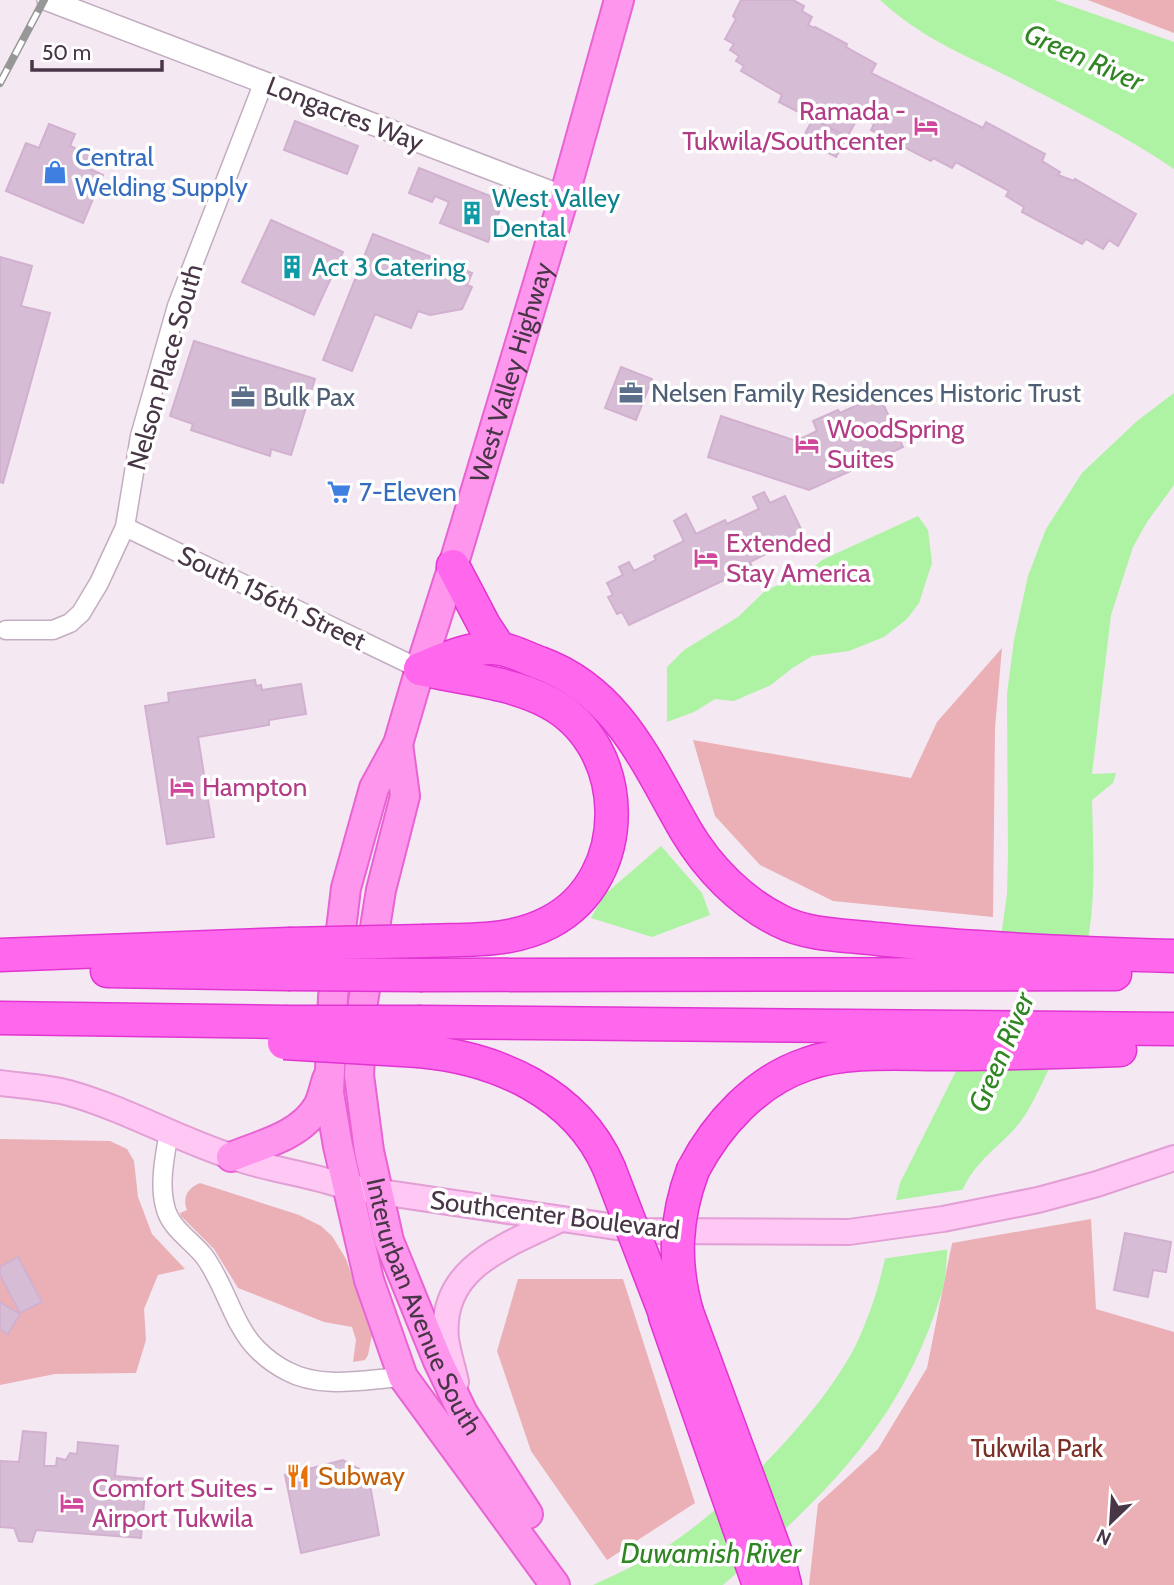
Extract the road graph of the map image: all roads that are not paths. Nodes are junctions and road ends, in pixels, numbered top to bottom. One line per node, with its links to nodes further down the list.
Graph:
1 (48, 0): 3 (street, Longacres Way)
2 (619, 0): 4 (main road, West Valley Highway)
3 (263, 84): 4 (street, Longacres Way); 5 (street, Nelson Place South)
4 (564, 197): 6 (main road, West Valley Highway)
5 (125, 527): 7 (street, Nelson Place South); 9 (street, South 156th Street)
6 (453, 566): 8 (highway); 9 (main road, West Valley Highway)
7 (6, 630)
8 (499, 648): 9 (highway); 14 (highway)
9 (419, 669): 10 (main road, West Valley Highway); 13 (highway, bridge)
10 (398, 744): 18 (main road, West Valley Highway); 19 (main road, West Valley Highway)
11 (0, 956): 13 (highway)
12 (1174, 956): 15 (highway)
13 (289, 959): 14 (highway, bridge); 16 (highway)
14 (933, 959): 15 (highway)
15 (1123, 964): 17 (highway)
16 (0, 969)
17 (1174, 974)
18 (333, 997): 28 (main road, Interurban Avenue South)
19 (364, 997): 34 (main road, Interurban Avenue South)
20 (0, 1018): 23 (highway)
21 (0, 1025): 23 (highway)
22 (1174, 1029): 25 (highway)
23 (284, 1032): 24 (highway, bridge)
24 (420, 1037): 26 (highway); 36 (highway, bridge)
25 (1103, 1040): 26 (highway); 27 (highway)
26 (913, 1041): 36 (highway, bridge)
27 (1174, 1045)
28 (330, 1070): 31 (main road); 33 (main road, Interurban Avenue South)
29 (0, 1083): 30 (main road, Southcenter Boulevard)
30 (169, 1132): 31 (main road, Southcenter Boulevard); 37 (street)
31 (231, 1157): 33 (main road, Southcenter Boulevard)
32 (1174, 1158): 35 (main road, Southcenter Boulevard)
33 (347, 1187): 34 (main road, Southcenter Boulevard); 37 (main road, Interurban Avenue South)
34 (377, 1192): 35 (main road, Southcenter Boulevard); 38 (main road, Interurban Avenue South)
35 (559, 1220): 38 (main road)
36 (675, 1312): 39 (highway)
37 (403, 1377): 40 (main road, Interurban Avenue South)
38 (463, 1413): 40 (main road, Interurban Avenue South)
39 (720, 1439): 43 (highway); 44 (highway)
40 (547, 1557): 41 (main road, Interurban Avenue South); 42 (main road, Interurban Avenue South)
41 (555, 1585)
42 (577, 1585)
43 (759, 1585)
44 (785, 1585)

